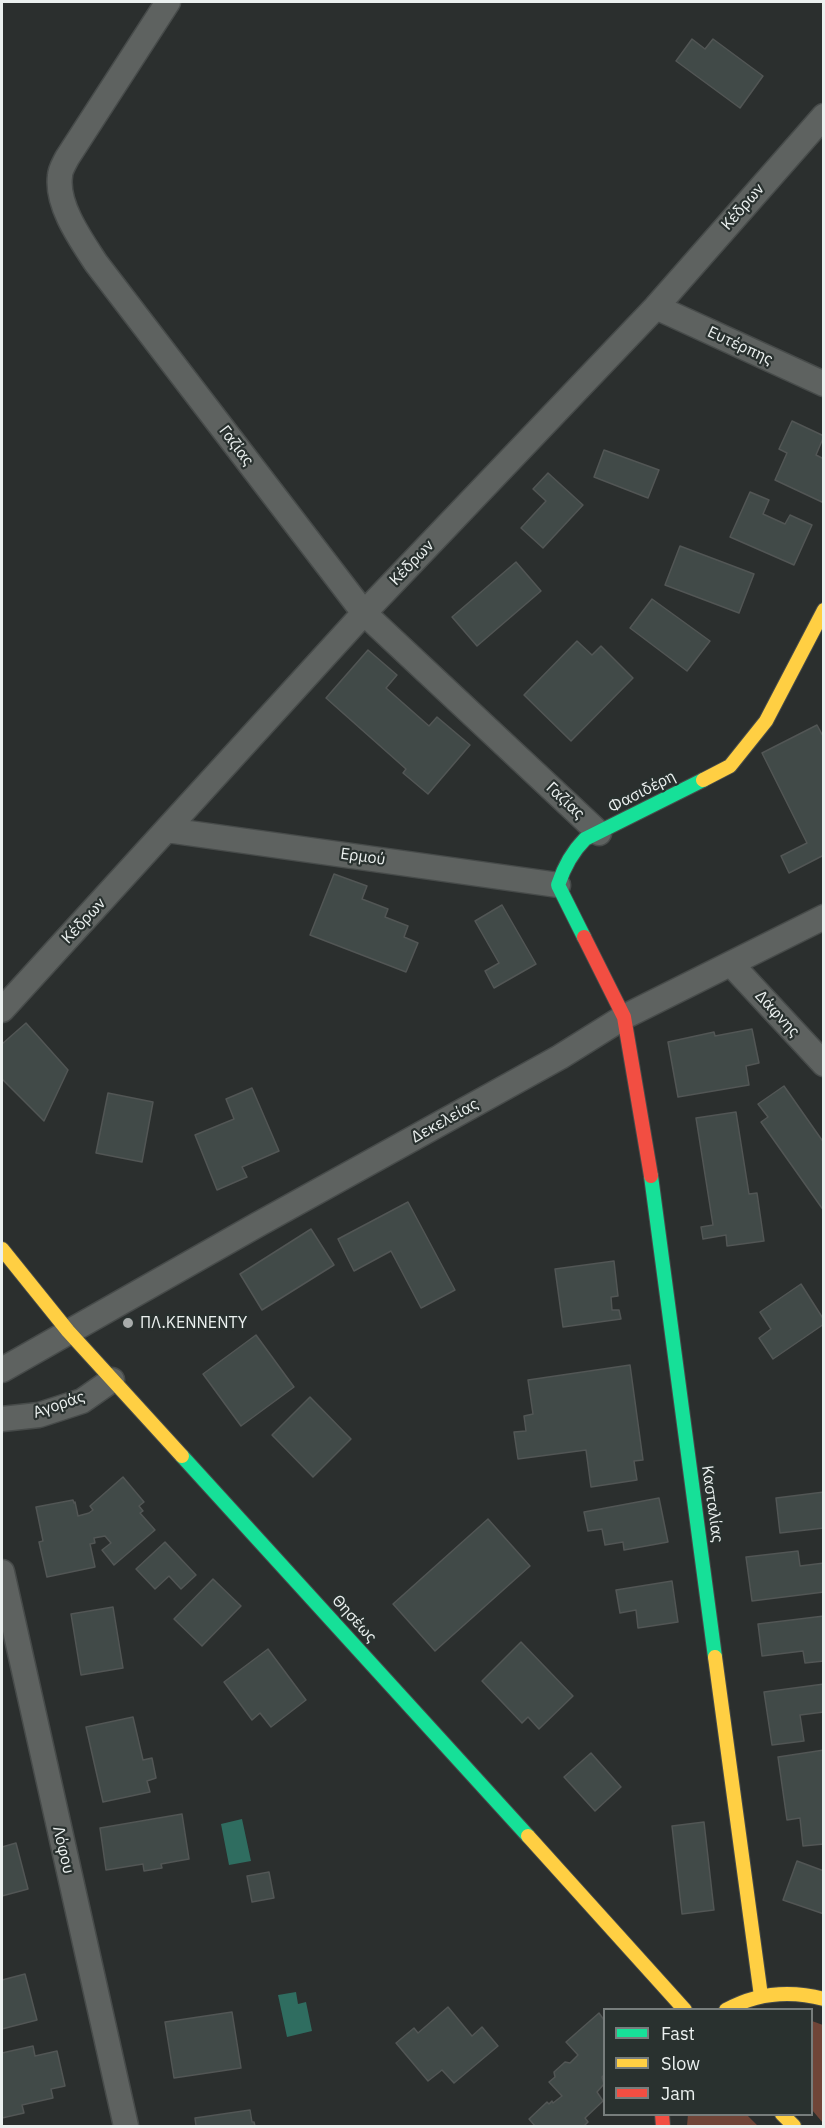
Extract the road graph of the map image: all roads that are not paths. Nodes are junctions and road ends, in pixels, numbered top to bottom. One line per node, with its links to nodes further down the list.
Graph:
1 (168, 2): 6 (street, Γαζίας)
2 (824, 116): 3 (street, Κέδρων)
3 (656, 307): 4 (street, Ευτέρπης); 6 (street, Κέδρων)
4 (824, 384)
5 (824, 610): 8 (street, Φασιδέρη)
6 (364, 613): 7 (street, Κέδρων); 8 (street, Γαζίας)
7 (167, 830): 9 (street, Ερμού); 12 (street, Κέδρων)
8 (599, 833): 9 (street, Φασιδέρη)
9 (558, 885): 13 (street)
10 (824, 917): 11 (street, Δεκελείας)
11 (731, 964): 13 (street, Δεκελείας); 14 (street, Δάφνης)
12 (2, 1010)
13 (624, 1017): 16 (street, Δεκελείας); 21 (street, Κασταλίας)
14 (824, 1064)
15 (2, 1249): 16 (street, Θησέως)
16 (68, 1331): 17 (street); 18 (street, Θησέως)
17 (2, 1370)
18 (112, 1380): 19 (street, Αγοράς); 23 (street, Θησέως)
19 (2, 1419)
20 (2, 1572): 26 (street, Λόφου)
21 (761, 1996): 22 (street); 24 (street)
22 (824, 1999)
23 (683, 2008)
24 (731, 2008)
25 (783, 2116): 27 (street)
26 (126, 2127)
27 (794, 2127)

